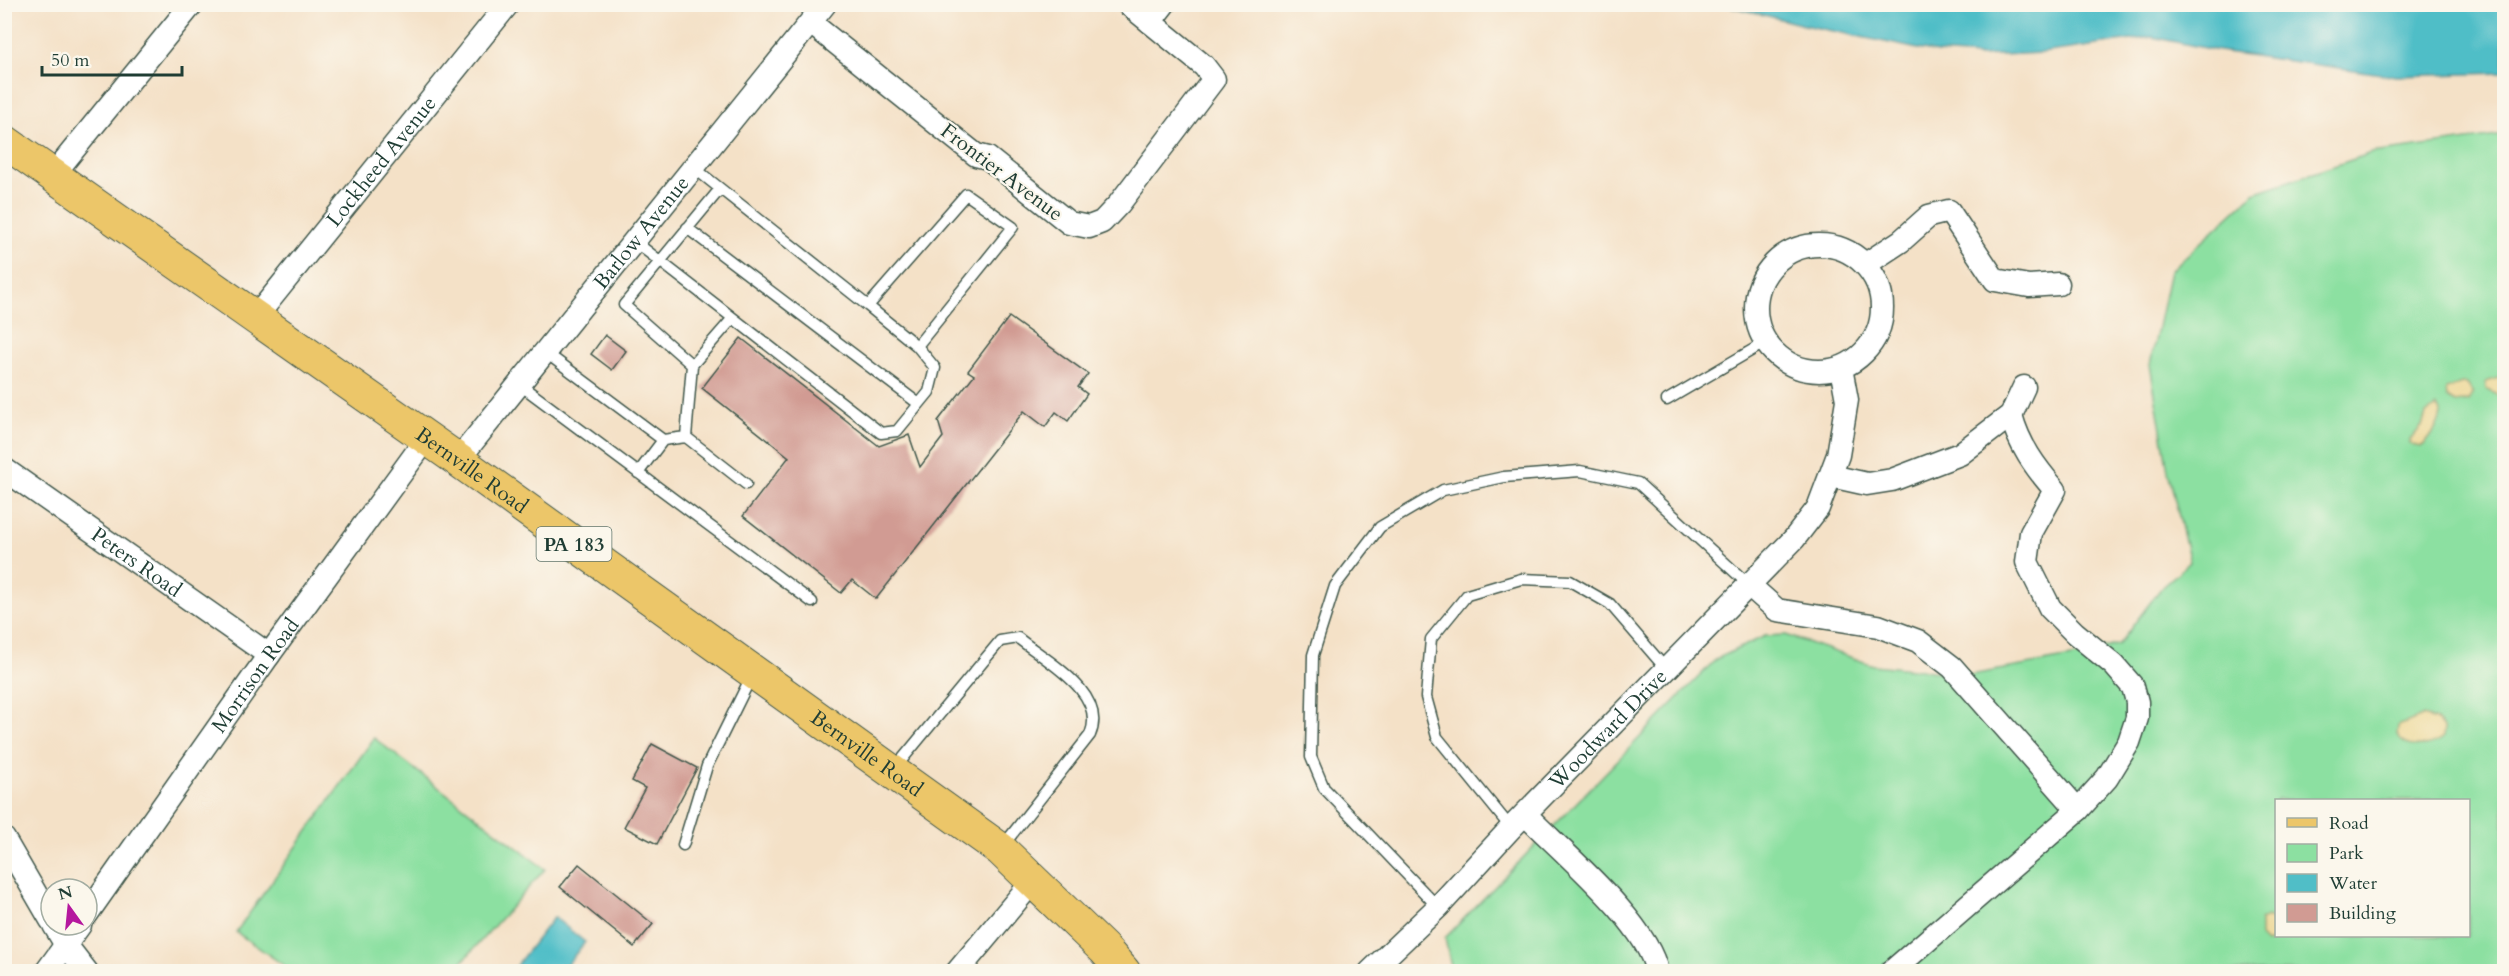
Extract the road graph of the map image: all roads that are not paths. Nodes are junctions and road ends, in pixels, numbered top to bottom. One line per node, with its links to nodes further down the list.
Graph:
1 (192, 4): 9 (street)
2 (508, 4): 17 (street, Lockheed Avenue)
3 (825, 4): 6 (street, Barlow Avenue)
4 (1128, 4): 5 (street)
5 (1157, 13): 6 (street, Frontier Avenue)
6 (811, 22): 8 (street, Barlow Avenue)
7 (4, 141): 9 (main road, Bernville Road / PA 183)
8 (693, 167): 10 (lane); 12 (street, Barlow Avenue)
9 (53, 175): 17 (main road, Bernville Road / PA 183)
10 (720, 189): 11 (lane); 16 (lane)
11 (687, 228): 13 (lane); 27 (lane)
12 (634, 241): 13 (lane); 21 (street, Barlow Avenue)
13 (660, 261): 18 (lane); 22 (lane)
14 (1866, 264): 15 (street); 19 (street); 23 (street)
15 (2058, 284)
16 (868, 306): 20 (lane); 20 (lane)
17 (255, 318): 30 (main road, Bernville Road / PA 183)
18 (733, 318): 22 (lane); 27 (lane)
19 (1766, 342): 23 (street); 26 (lane)
20 (917, 346): 27 (lane)
21 (545, 352): 24 (street, Barlow Avenue); 31 (lane)
22 (692, 365): 29 (lane)
23 (1841, 368): 35 (street, Woodward Drive)
24 (519, 384): 32 (street, Barlow Avenue); 34 (lane)
25 (2024, 387): 28 (street)
26 (1667, 400)
27 (919, 404)
28 (2011, 415): 35 (street); 43 (street)
29 (686, 437): 31 (lane); 36 (lane)
30 (427, 438): 32 (main road, Bernville Road / PA 183); 39 (street, Morrison Road)
31 (663, 440): 34 (lane)
32 (458, 460): 41 (main road, Bernville Road / PA 183)
33 (4, 469): 39 (street, Peters Road)
34 (638, 473): 38 (lane)
35 (1831, 476): 37 (street, Woodward Drive)
36 (746, 484)
37 (1749, 585): 40 (street, Woodward Drive); 43 (street); 51 (lane)
38 (812, 602)
39 (269, 655): 49 (street, Morrison Road)
40 (1666, 669): 44 (street, Woodward Drive); 44 (lane)
41 (753, 672): 42 (main road, Bernville Road / PA 183); 46 (lane)
42 (892, 772): 47 (main road, Bernville Road / PA 183); 47 (lane)
43 (2078, 810): 61 (street)
44 (1518, 821): 51 (street, Woodward Drive); 60 (street)
45 (4, 839): 50 (street)
46 (683, 845)
47 (1000, 849): 48 (main road, Bernville Road / PA 183)
48 (1034, 880): 57 (street); 58 (main road, Bernville Road / PA 183)
49 (99, 897)
50 (39, 899)
51 (1438, 907): 59 (street, Woodward Drive)
52 (61, 937): 54 (street)
53 (72, 937): 54 (street)
54 (66, 945): 55 (street); 56 (street)
55 (46, 972)
56 (87, 972)
57 (957, 972)
58 (1124, 972)
59 (1370, 972)
60 (1657, 972)
61 (1891, 972)

